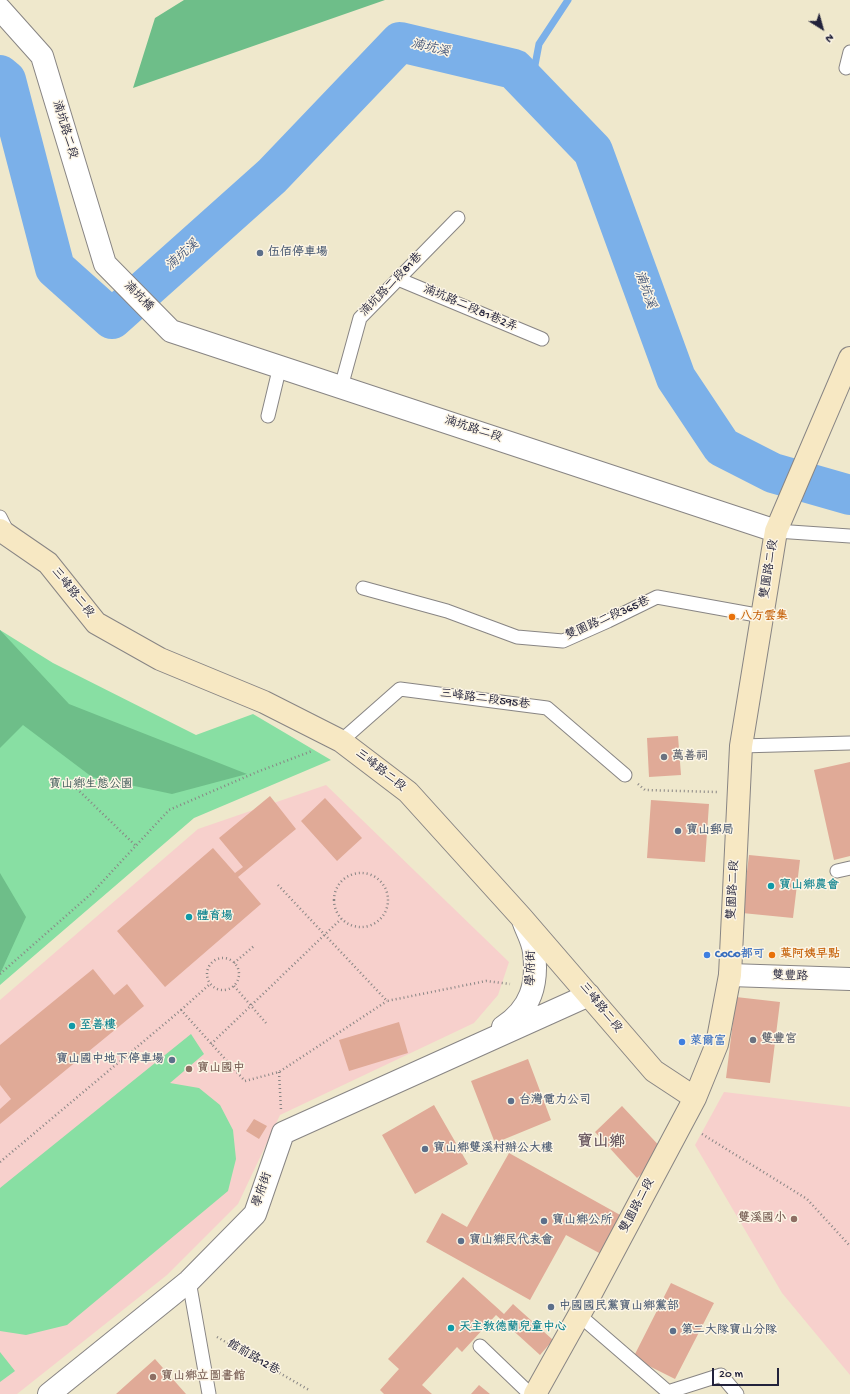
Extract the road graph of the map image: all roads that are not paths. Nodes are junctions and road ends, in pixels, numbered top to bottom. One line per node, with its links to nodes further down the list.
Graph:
1 (1, 7): 5 (street, 湳坑路二段)
2 (850, 52): 3 (lane)
3 (846, 68)
4 (458, 218): 6 (lane, 湳坑路二段81巷)
5 (105, 264): 7 (street, 湳坑橋)
6 (398, 279): 8 (lane, 湳坑路二段81巷2弄); 11 (lane, 湳坑路二段81巷)
7 (171, 331): 10 (street, 湳坑路二段)
8 (542, 339)
9 (850, 358): 14 (street, 雙園路二段)
10 (280, 366): 11 (street, 湳坑路二段); 12 (lane)
11 (341, 387): 14 (street, 湳坑路二段)
12 (268, 416)
13 (3, 527): 18 (street, 三峰路二段)
14 (776, 531): 15 (lane); 17 (street, 雙園路二段)
15 (850, 536)
16 (363, 588): 17 (lane, 雙園路二段365巷)
17 (762, 616): 20 (street, 雙園路二段)
18 (341, 741): 21 (lane, 三峰路二段595巷); 22 (street, 三峰路二段)
19 (850, 743): 20 (lane)
20 (741, 746): 23 (street, 雙園路二段)
21 (625, 775)
22 (522, 918): 25 (street, 三峰路二段); 26 (street, 學府街)
23 (730, 975): 24 (street, 雙豐路); 27 (street, 雙園路二段)
24 (850, 979)
25 (589, 995): 26 (street, 學府街); 27 (street, 三峰路二段)
26 (479, 1044): 28 (street, 學府街)
27 (695, 1098): 29 (street, 雙園路二段)
28 (189, 1281): 31 (street, 學府街); 32 (lane)
29 (579, 1315): 34 (street, 雙園路二段); 35 (lane)
30 (480, 1346): 33 (lane)
31 (49, 1394)
32 (209, 1394)
33 (530, 1394)
34 (535, 1394)
35 (737, 1394)

